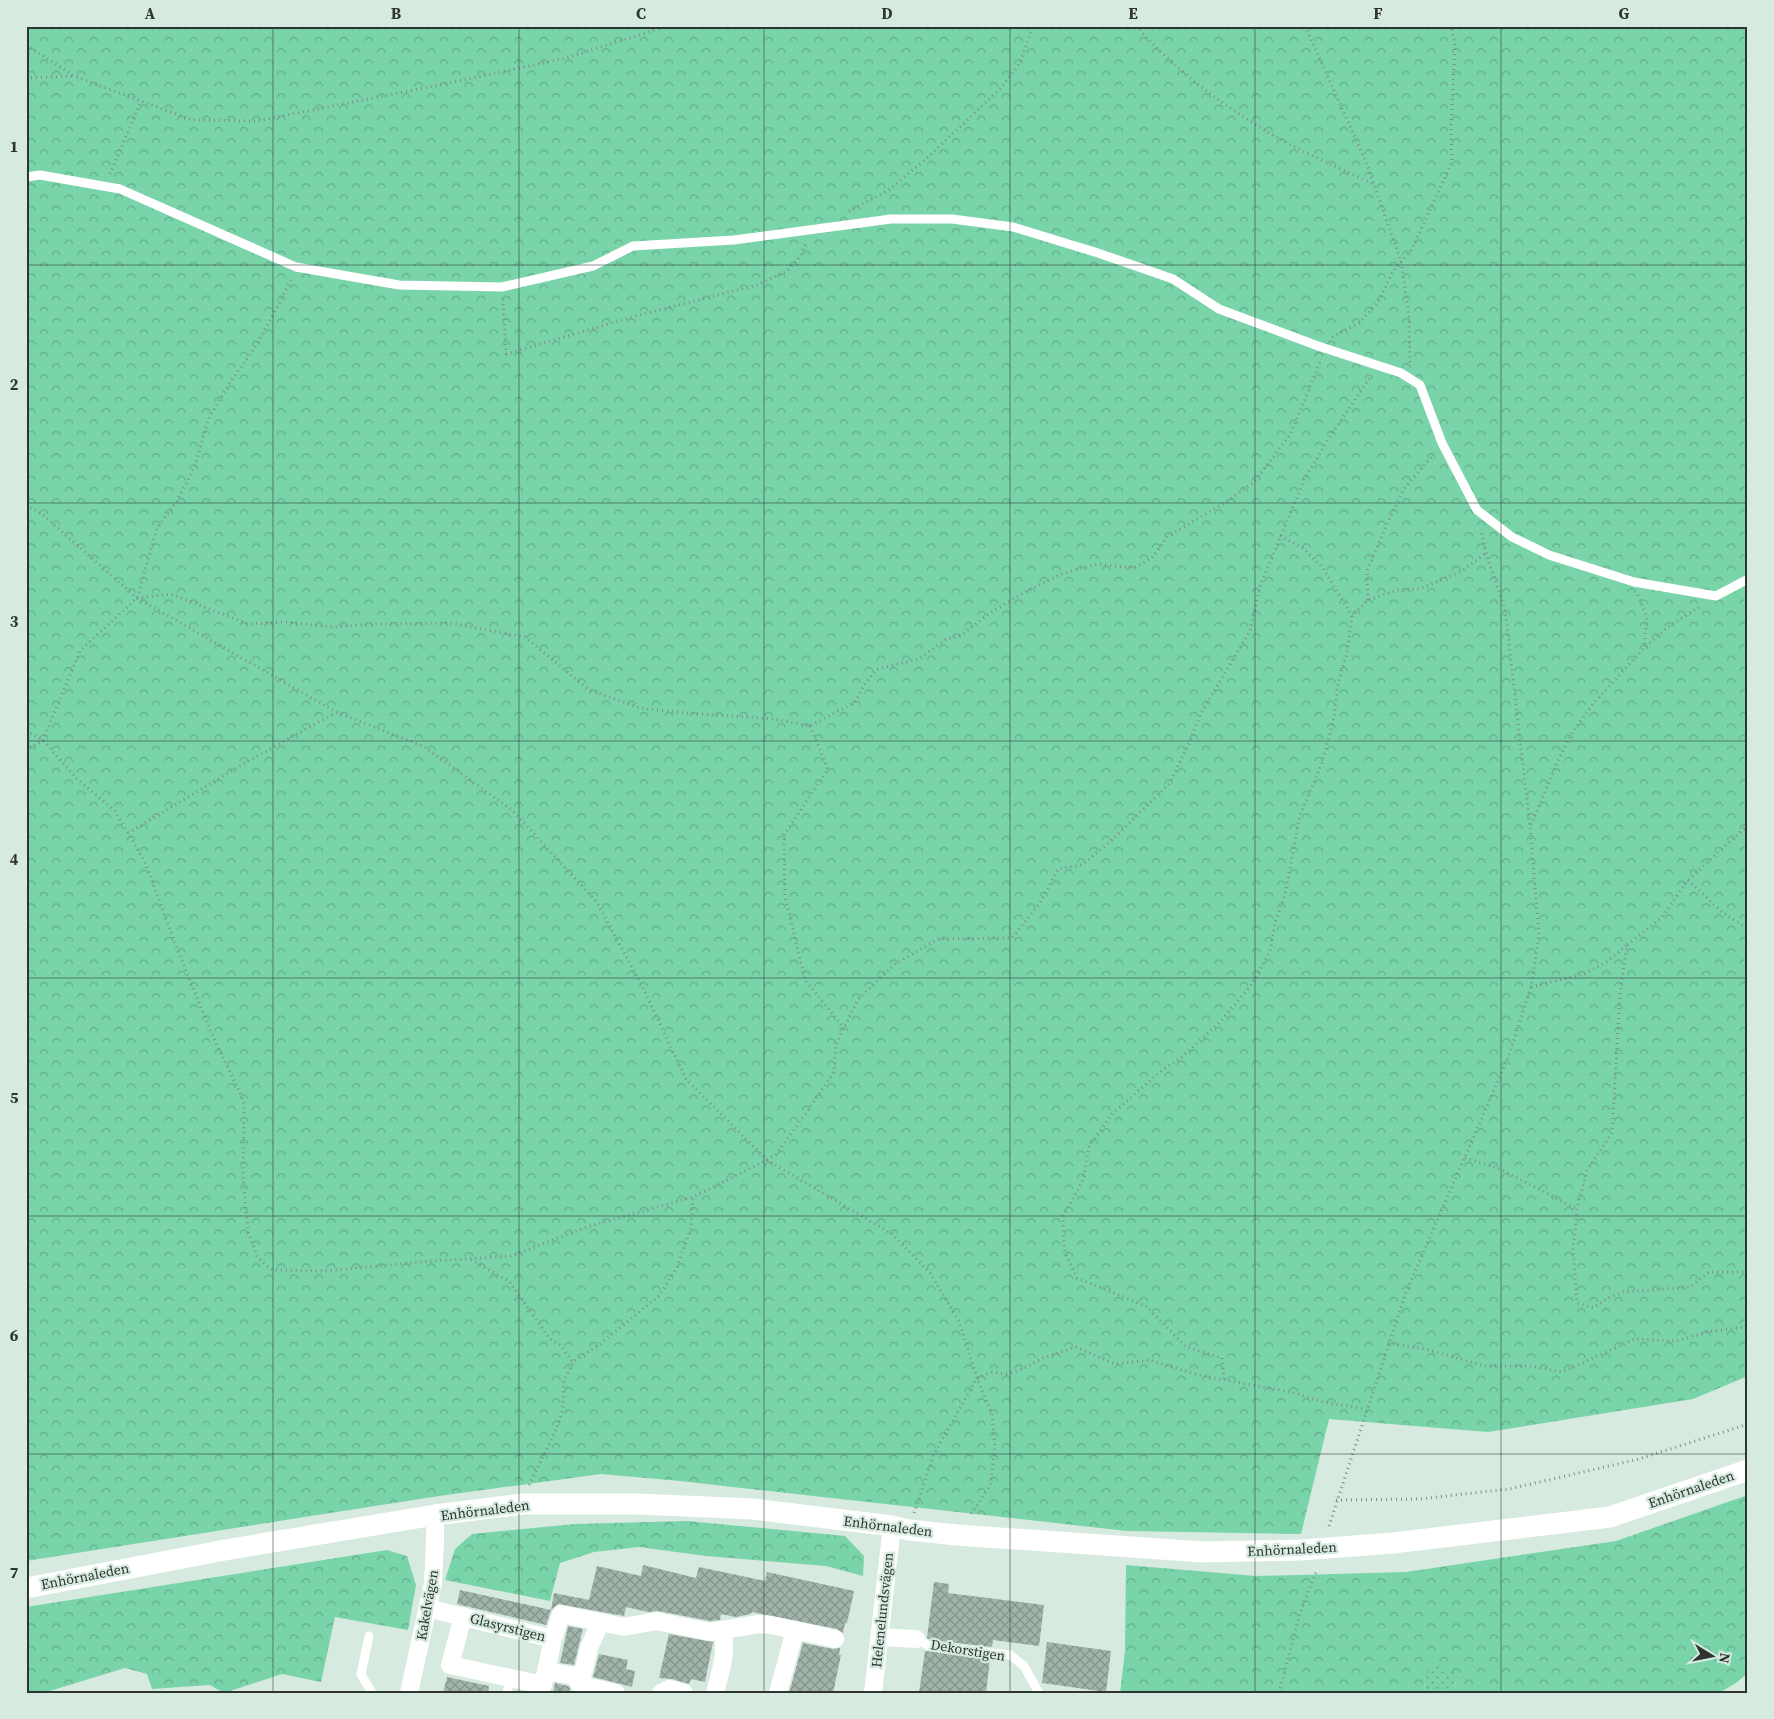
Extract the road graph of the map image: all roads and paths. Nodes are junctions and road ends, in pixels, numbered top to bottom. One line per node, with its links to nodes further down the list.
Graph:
1 (668, 26): 9 (path)
2 (1033, 26): 13 (path)
3 (1136, 26): 11 (path)
4 (1305, 26): 11 (path)
5 (1451, 26): 15 (path)
6 (26, 45): 7 (path)
7 (74, 76): 8 (path); 9 (path)
8 (26, 78)
9 (141, 101): 12 (path)
10 (26, 177): 12 (lane)
11 (1374, 184): 15 (path)
12 (105, 186): 16 (lane)
13 (846, 212)
14 (812, 230): 17 (lane); 17 (path); 19 (lane)
15 (1401, 261): 18 (path); 21 (path)
16 (296, 267): 17 (lane); 30 (path)
17 (502, 287)
18 (1330, 337)
19 (1336, 351): 20 (lane); 35 (path)
20 (1378, 365): 21 (lane); 25 (path)
21 (1420, 384): 22 (lane)
22 (1442, 444): 24 (lane); 31 (path)
23 (26, 506): 30 (path)
24 (1477, 510): 26 (path); 28 (lane)
25 (1280, 536): 32 (path); 46 (path)
26 (1486, 553): 31 (path); 40 (path)
27 (1748, 579): 29 (lane)
28 (1634, 582): 29 (lane); 33 (path)
29 (1716, 596): 33 (path)
30 (137, 598): 34 (path); 35 (path); 37 (path)
31 (1368, 600): 32 (path)
32 (1352, 616): 57 (path)
33 (1644, 648): 40 (path)
34 (336, 712): 41 (path); 48 (path)
35 (810, 726): 46 (path)
36 (26, 731): 37 (path)
37 (43, 740): 38 (path); 41 (path)
38 (26, 751)
39 (1748, 825): 42 (path)
40 (1530, 826): 45 (path)
41 (128, 833): 51 (path)
42 (1688, 880): 43 (path); 44 (path)
43 (1748, 929)
44 (1627, 945): 45 (path); 50 (path)
45 (1531, 987): 47 (path)
46 (844, 1028): 48 (path)
47 (1465, 1158): 50 (path); 54 (path)
48 (767, 1160): 49 (path); 56 (path)
49 (693, 1197): 51 (path); 55 (path)
50 (1577, 1209): 52 (path)
51 (470, 1259): 55 (path)
52 (1748, 1272)
53 (1748, 1323): 54 (path)
54 (1388, 1344): 58 (path)
55 (573, 1362): 62 (path)
56 (978, 1378): 57 (path); 65 (path); 66 (path)
57 (1224, 1379): 58 (path)
58 (1366, 1409): 61 (path)
59 (1748, 1424): 61 (path)
60 (1748, 1470): 66 (street, Enhörnaleden)
61 (1336, 1500): 64 (path)
62 (523, 1504): 63 (street, Enhörnaleden); 65 (street, Enhörnaleden)
63 (435, 1515): 68 (street, Enhörnaleden); 69 (street, Kakelvägen)
64 (1329, 1526)
65 (900, 1528): 66 (street, Enhörnaleden); 75 (street, Helenelundsvägen)
66 (958, 1534)
67 (1316, 1572): 91 (path)
68 (26, 1588)
69 (427, 1608): 70 (street, Glasyrstigen); 83 (street, Kakelvägen)
70 (463, 1616): 76 (street, Glasyrstigen); 80 (street, Glasyrstigen)
71 (600, 1623): 73 (street, Glasyrstigen); 76 (street, Glasyrstigen); 81 (street)
72 (795, 1630): 73 (street, Glasyrstigen); 78 (street, Glasyrstigen); 88 (street)
73 (722, 1631): 87 (street)
74 (369, 1636): 82 (lane)
75 (879, 1637): 77 (street, Dekorstigen); 89 (street, Helenelundsvägen)
76 (553, 1638): 79 (street, Glasyrstigen)
77 (916, 1638): 90 (lane, Dekorstigen)
78 (835, 1639)
79 (546, 1671): 80 (street, Glasyrstigen); 81 (street)
80 (509, 1685)
81 (580, 1685): 84 (street)
82 (372, 1693)
83 (409, 1693)
84 (616, 1693)
85 (661, 1693): 86 (street)
86 (684, 1693)
87 (715, 1693)
88 (778, 1693)
89 (873, 1693)
90 (1039, 1693)
91 (1279, 1693)

